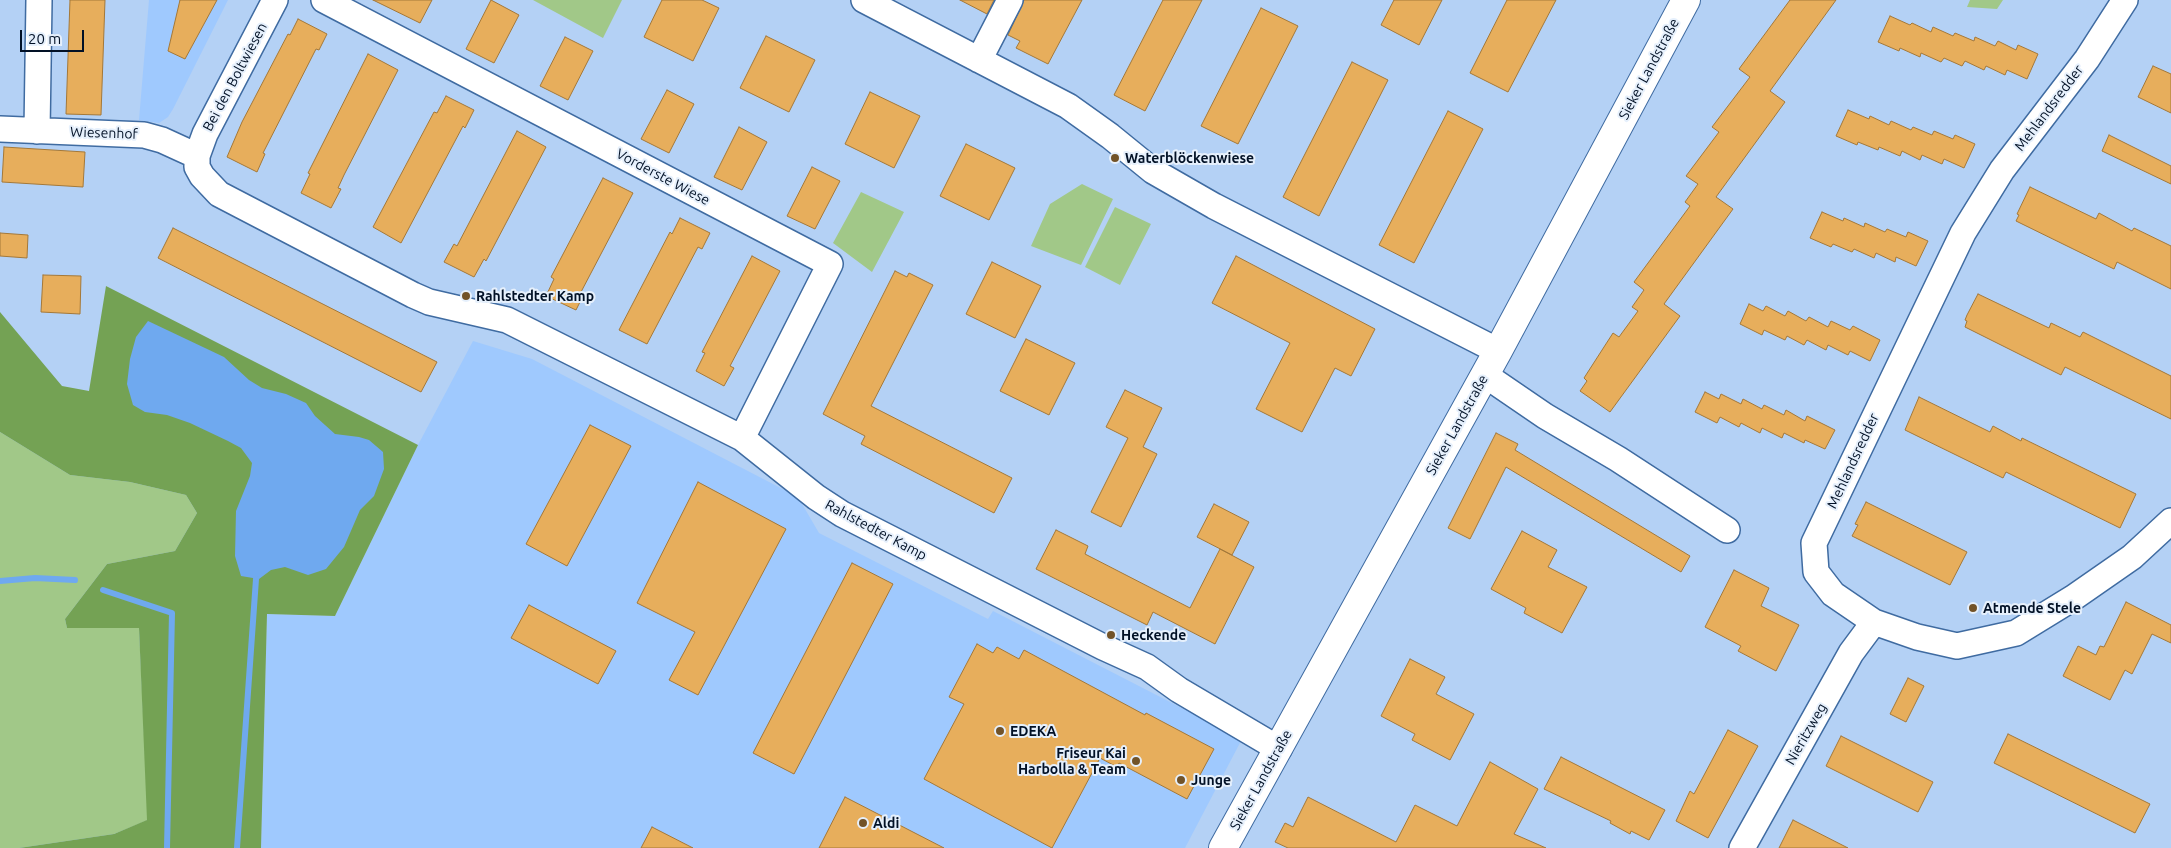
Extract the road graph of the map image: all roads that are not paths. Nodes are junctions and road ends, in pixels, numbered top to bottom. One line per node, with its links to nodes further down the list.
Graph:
1 (39, 0): 10 (street)
2 (275, 0): 11 (street, Bei den Boltwiesen)
3 (324, 0): 14 (street, Vorderste Wiese)
4 (864, 0): 8 (street)
5 (1010, 0): 8 (street)
6 (1686, 0): 12 (main road, Sieker Landstraße)
7 (2125, 0): 17 (street, Mehlandsredder)
8 (979, 60): 12 (street)
9 (0, 129): 10 (street, Wiesenhof)
10 (37, 131): 11 (street, Wiesenhof)
11 (197, 156): 14 (street, Rahlstedter Kamp)
12 (1498, 351): 13 (main road, Sieker Landstraße)
13 (1485, 375): 16 (street); 18 (main road, Sieker Landstraße)
14 (742, 438): 18 (street, Rahlstedter Kamp)
15 (2171, 521): 17 (street, Mehlandsredder)
16 (1727, 530)
17 (1874, 622): 20 (street, Nieritzweg)
18 (1279, 749): 19 (main road, Sieker Landstraße)
19 (1223, 848)
20 (1742, 848)

